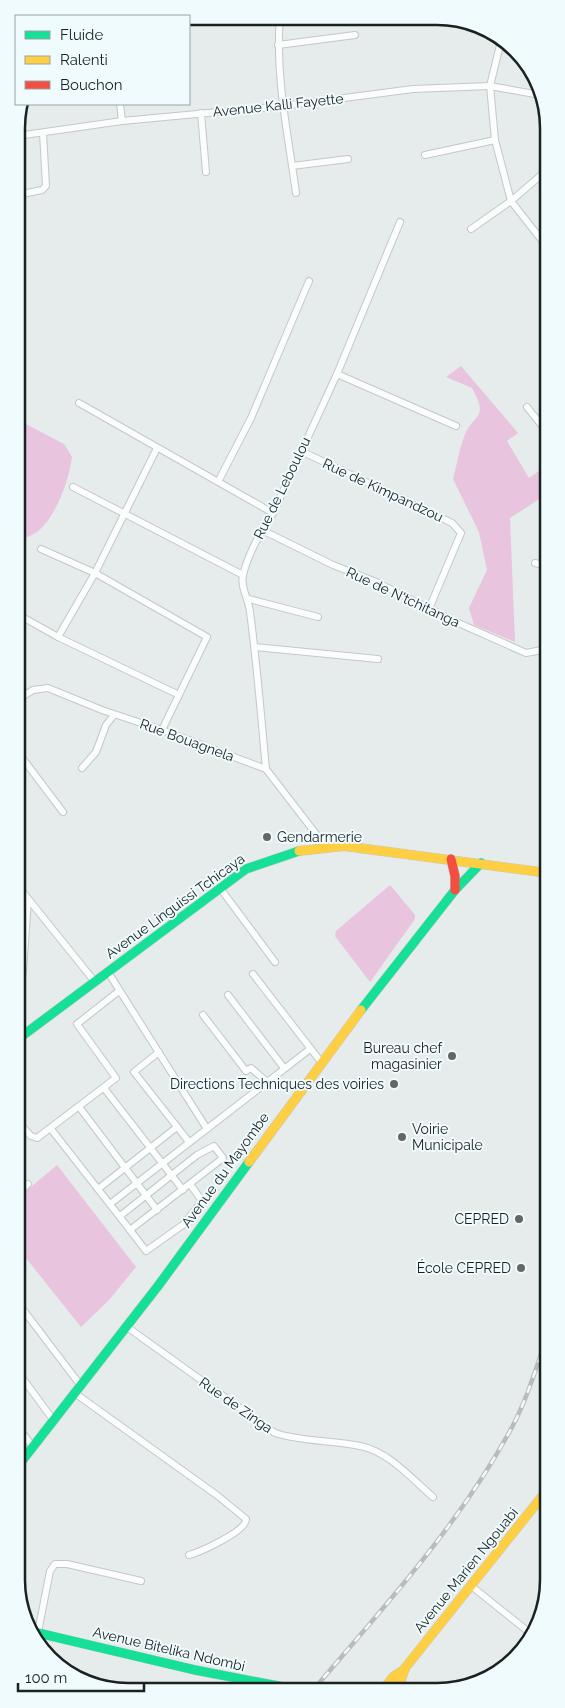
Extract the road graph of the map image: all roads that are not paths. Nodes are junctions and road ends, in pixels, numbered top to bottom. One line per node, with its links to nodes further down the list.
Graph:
1 (279, 25): 3 (street)
2 (355, 35): 3 (street)
3 (278, 45): 8 (street)
4 (500, 46): 5 (street)
5 (490, 86): 6 (street, Avenue Kalli Fayette); 8 (street, Avenue Kalli Fayette); 13 (street)
6 (534, 93)
7 (120, 105): 10 (street)
8 (283, 106): 9 (street, Avenue Kalli Fayette); 16 (street)
9 (201, 113): 10 (street, Avenue Kalli Fayette); 17 (street)
10 (122, 121): 11 (street, Avenue Kalli Fayette)
11 (43, 132): 12 (street, Avenue Kalli Fayette); 19 (street)
12 (25, 135)
13 (495, 140): 14 (street); 21 (street)
14 (425, 155)
15 (348, 159): 16 (street)
16 (292, 166): 20 (street)
17 (206, 172)
18 (540, 176): 21 (street)
19 (25, 193)
20 (296, 193)
21 (511, 201): 23 (street); 24 (street)
22 (400, 222): 26 (street, Rue de Leboulou)
23 (471, 229)
24 (540, 239)
25 (309, 281): 33 (street)
26 (337, 374): 30 (street); 32 (street, Rue de Leboulou)
27 (79, 403): 31 (street)
28 (528, 407): 29 (street)
29 (540, 423)
30 (456, 426)
31 (157, 448): 33 (street); 35 (street)
32 (301, 451): 36 (street, Rue de Leboulou); 44 (street, Rue de Kimpandzou)
33 (219, 480): 36 (street)
34 (73, 486): 35 (street)
35 (126, 512): 41 (street); 42 (street)
36 (273, 513): 37 (street, Rue de Leboulou)
37 (262, 530): 42 (street, Rue de Leboulou); 44 (street, Rue de N'tchitanga)
38 (41, 549): 41 (street)
39 (535, 563): 40 (street)
40 (540, 564)
41 (95, 573): 47 (street); 52 (street)
42 (243, 575): 43 (street)
43 (248, 599): 45 (street); 48 (street)
44 (429, 609): 49 (street, Rue de N'tchitanga)
45 (318, 617)
46 (25, 618): 47 (street)
47 (58, 637): 52 (street)
48 (254, 647): 50 (street); 57 (street)
49 (540, 650)
50 (378, 659)
51 (25, 695): 53 (street, Rue Bouagnela)
52 (179, 696): 54 (street)
53 (114, 715): 54 (street, Rue Bouagnela); 56 (street)
54 (162, 730): 57 (street, Rue Bouagnela)
55 (25, 761): 58 (street)
56 (82, 768)
57 (266, 769): 59 (street)
58 (63, 812)
59 (326, 847): 60 (main road, Avenue Linguissi Tchicaya); 63 (main road, Avenue Linguissi Tchicaya)
60 (451, 859): 61 (main road, Avenue Linguissi Tchicaya); 64 (main road)
61 (480, 863): 62 (main road, Avenue Linguissi Tchicaya); 64 (main road, Avenue du Mayombe)
62 (540, 872)
63 (220, 888): 68 (street); 69 (main road, Avenue Linguissi Tchicaya)
64 (455, 890): 78 (main road, Avenue du Mayombe)
65 (25, 895): 66 (street)
66 (28, 899): 67 (street); 71 (street)
67 (25, 942)
68 (275, 962)
69 (108, 972): 71 (main road, Avenue Linguissi Tchicaya); 72 (street)
70 (253, 974): 76 (street)
71 (95, 982): 75 (main road, Avenue Linguissi Tchicaya)
72 (119, 991): 77 (street); 81 (street)
73 (228, 994): 79 (street)
74 (203, 1015): 80 (street)
75 (25, 1034)
76 (310, 1049): 78 (street); 79 (street)
77 (159, 1052): 83 (street); 86 (street)
78 (321, 1062): 104 (main road, Avenue du Mayombe)
79 (284, 1068): 80 (street)
80 (266, 1081): 86 (street)
81 (104, 1088): 82 (street); 88 (street)
82 (80, 1108): 85 (street); 90 (street)
83 (177, 1127): 87 (street); 88 (street)
84 (25, 1129): 85 (street)
85 (50, 1129): 96 (street)
86 (207, 1129): 87 (street)
87 (188, 1142): 89 (street)
88 (150, 1148): 89 (street); 90 (street)
89 (162, 1163): 91 (street); 92 (street)
90 (125, 1168): 92 (street); 96 (street)
91 (171, 1176): 94 (street); 97 (street); 98 (street)
92 (136, 1182): 98 (street); 99 (street)
93 (28, 1184): 95 (street)
94 (190, 1184): 97 (street); 102 (street)
95 (25, 1187)
96 (98, 1189): 99 (street)
97 (183, 1190): 100 (street)
98 (146, 1196): 100 (street); 101 (street)
99 (110, 1204): 101 (street)
100 (157, 1210): 102 (street)
101 (120, 1216): 102 (street)
102 (130, 1230)
103 (25, 1312): 106 (street)
104 (127, 1327): 106 (main road, Avenue du Mayombe); 112 (street, Rue de Zinga)
105 (25, 1382): 108 (street)
106 (82, 1386): 107 (main road, Avenue du Mayombe)
107 (76, 1394): 108 (main road, Avenue du Mayombe); 114 (street)
108 (54, 1421): 110 (main road, Avenue du Mayombe)
109 (25, 1436): 110 (street)
110 (33, 1447): 111 (main road, Avenue du Mayombe)
111 (25, 1457)
112 (433, 1496)
113 (540, 1499): 116 (main road, Avenue Marien Ngouabi)
114 (189, 1555)
115 (141, 1581): 117 (street)
116 (470, 1585): 118 (street); 120 (main road, Avenue Marien Ngouabi)
117 (37, 1628)
118 (527, 1630)
119 (40, 1633): 121 (main road, Avenue Bitelika Ndombi)
120 (405, 1668): 122 (main road, Avenue Marien Ngouabi); 123 (main road, Avenue Marien Ngouabi)
121 (263, 1683)
122 (388, 1683)
123 (399, 1683)

